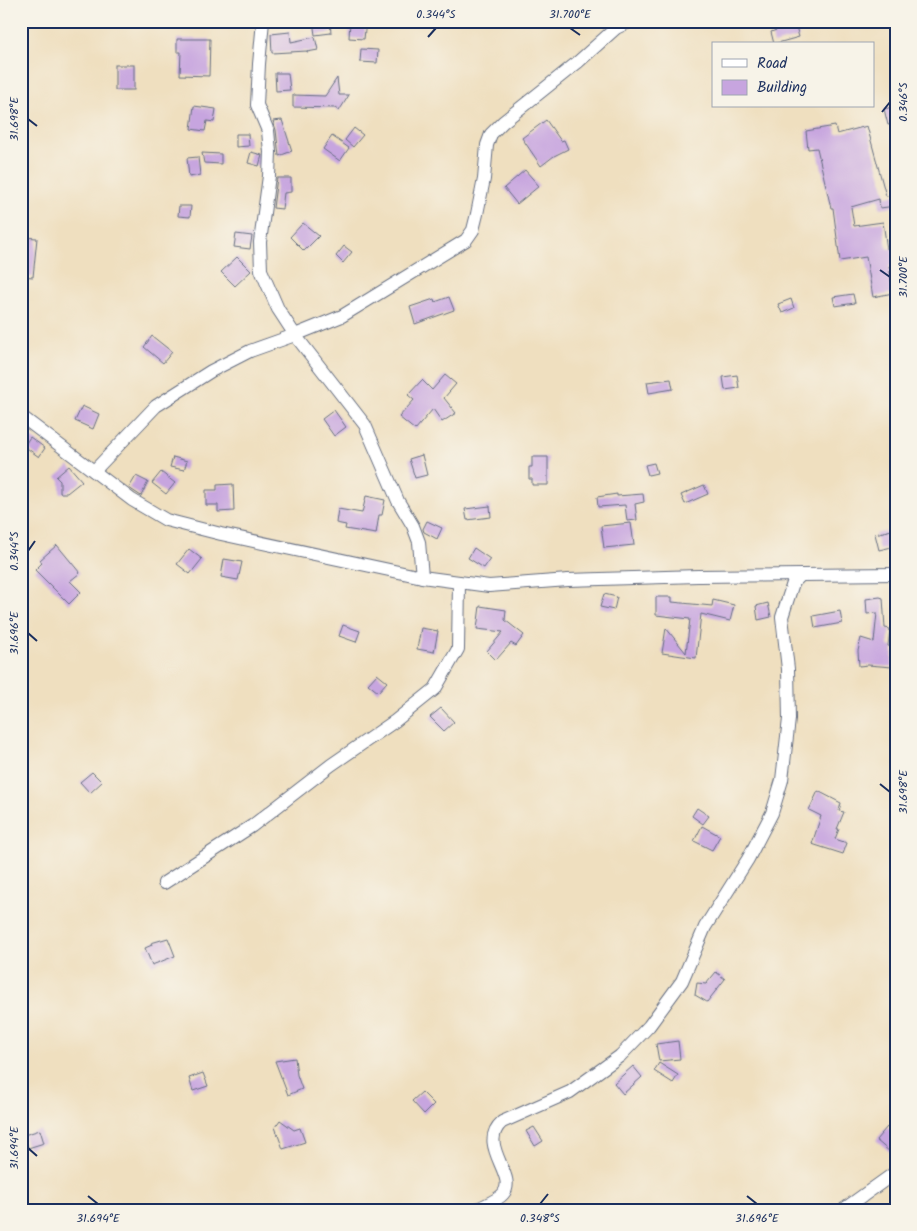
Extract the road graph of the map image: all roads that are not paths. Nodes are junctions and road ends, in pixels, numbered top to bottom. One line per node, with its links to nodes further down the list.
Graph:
1 (263, 21): 3 (street)
2 (632, 21): 3 (street)
3 (295, 335): 5 (street); 8 (street)
4 (21, 416): 5 (street)
5 (94, 471): 8 (street)
6 (896, 574): 7 (street)
7 (801, 575): 9 (street); 12 (street)
8 (422, 577): 9 (street)
9 (459, 582): 10 (street)
10 (164, 883)
11 (896, 1172): 13 (street)
12 (476, 1210)
13 (843, 1210)

